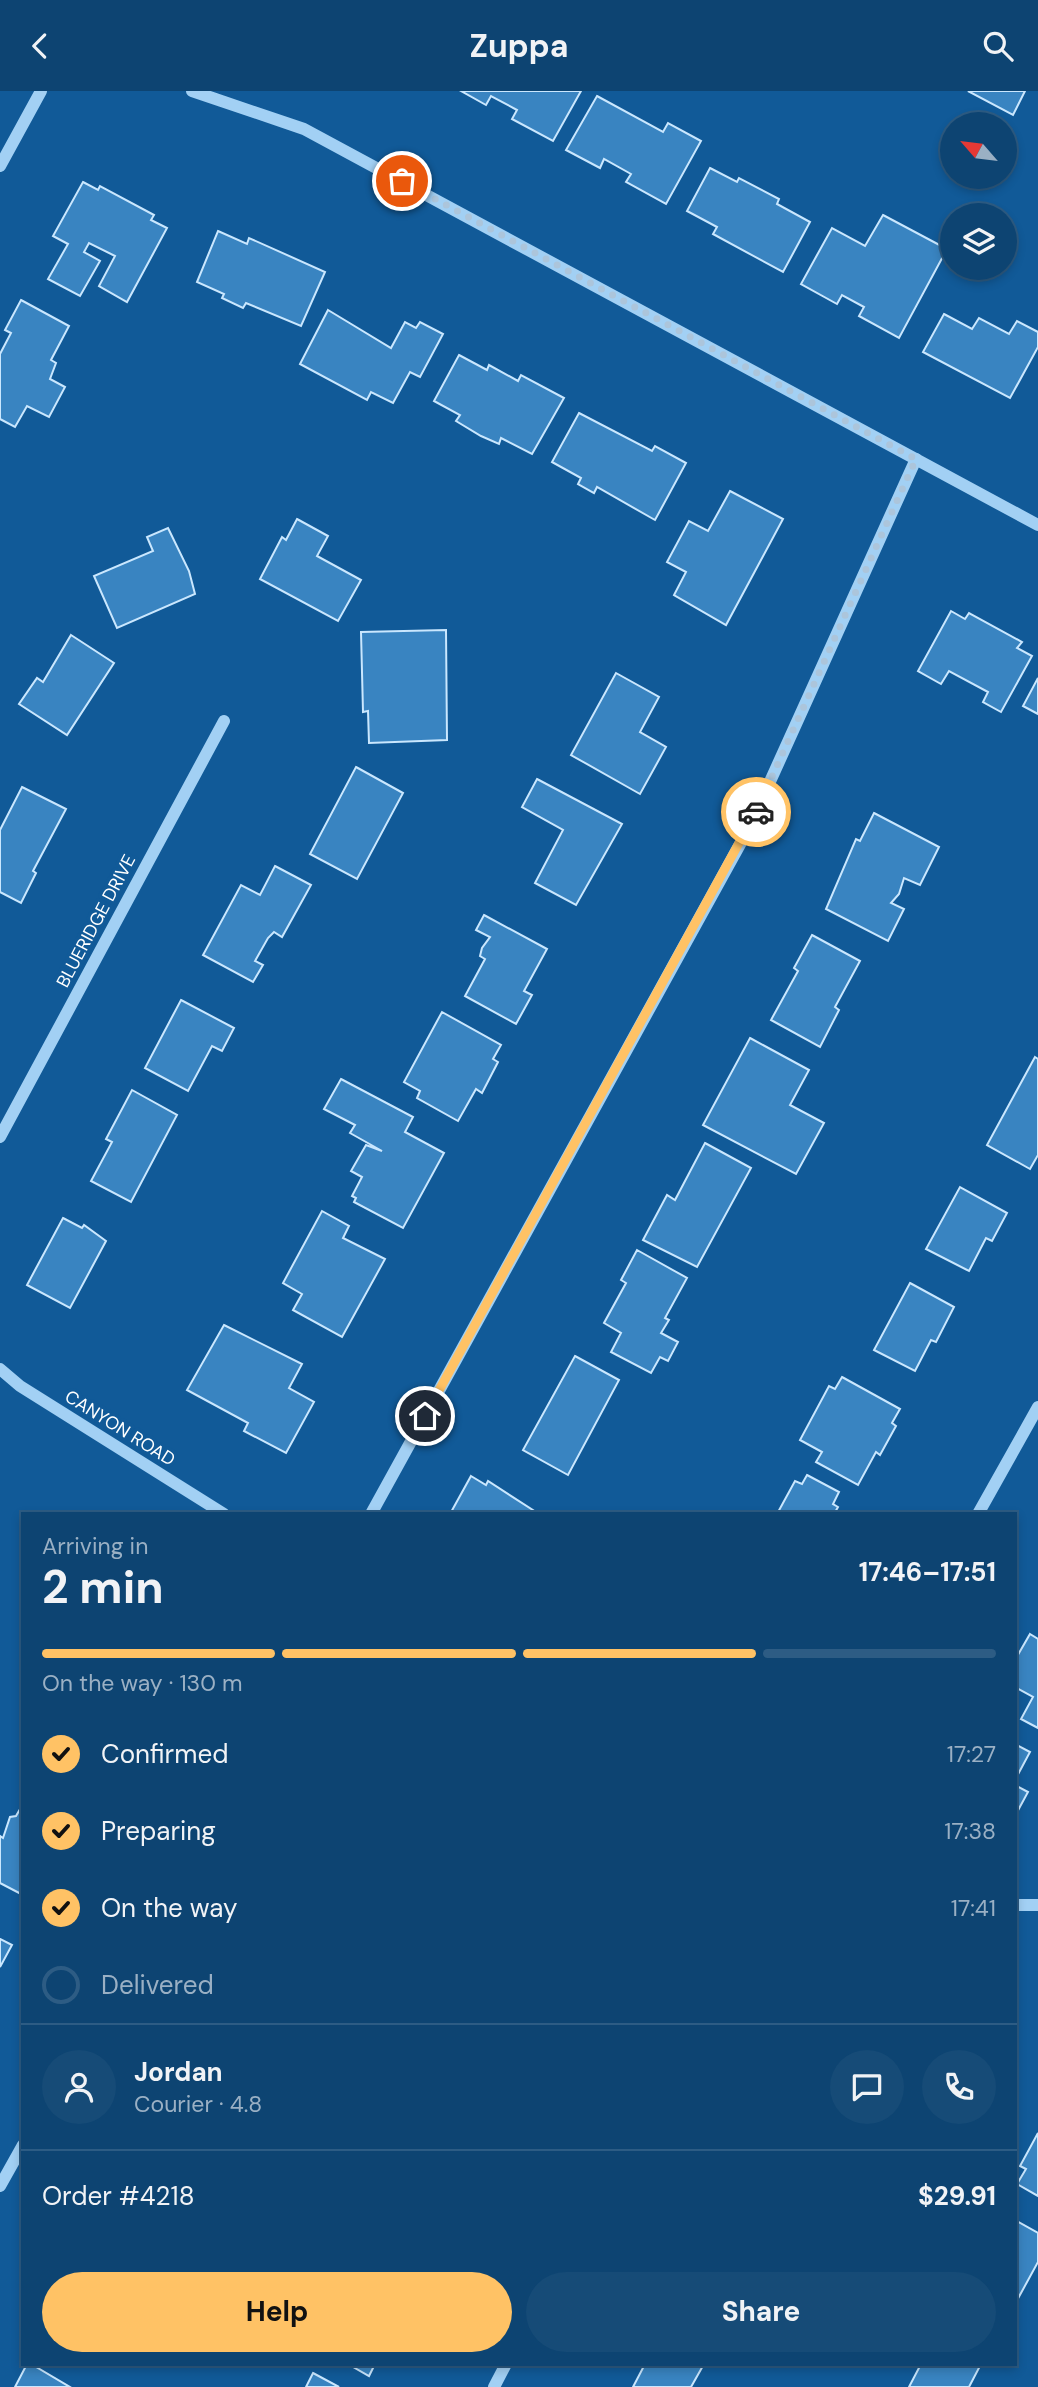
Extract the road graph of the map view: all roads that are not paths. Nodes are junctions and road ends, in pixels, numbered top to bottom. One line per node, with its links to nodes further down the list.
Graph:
1 (41, 91): 3 (street)
2 (192, 91): 4 (street)
3 (0, 166)
4 (916, 459): 5 (street); 11 (street)
5 (1038, 525)
6 (224, 721): 7 (street, BLUERIDGE DRIVE)
7 (0, 1137)
8 (0, 1369): 10 (street, CANYON ROAD)
9 (1038, 1406): 12 (street)
10 (221, 1512)
11 (372, 1512)
12 (979, 1512)
13 (1017, 1905): 14 (street)
14 (1038, 1905)
15 (21, 2149): 16 (street)
16 (0, 2186)
17 (505, 2366): 18 (street)
18 (494, 2387)

